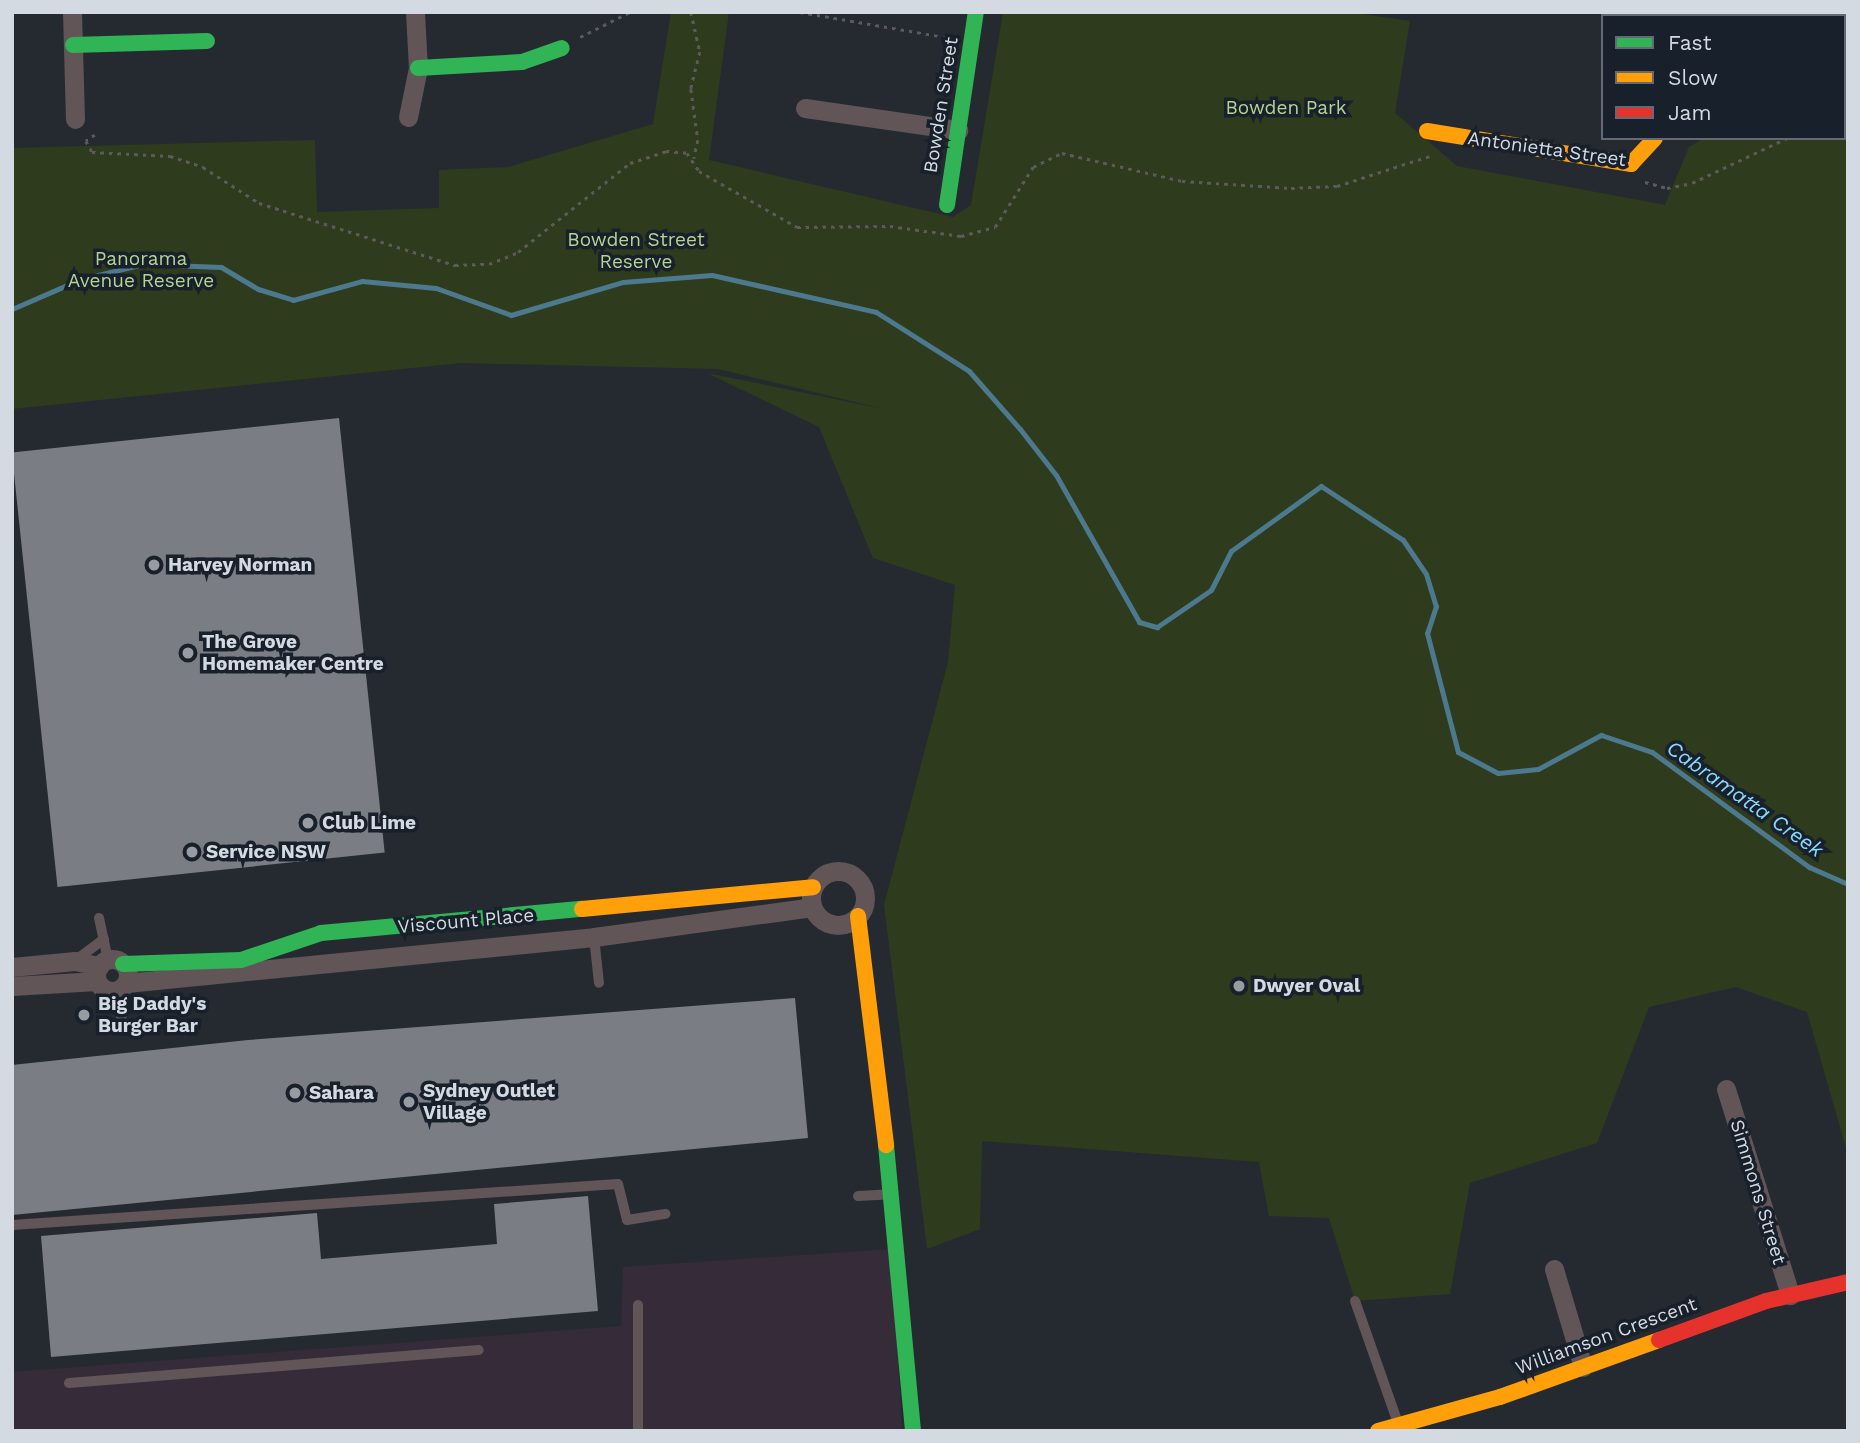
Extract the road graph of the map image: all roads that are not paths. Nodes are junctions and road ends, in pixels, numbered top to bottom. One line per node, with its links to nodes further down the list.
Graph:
1 (72, 12): 5 (street)
2 (415, 12): 7 (street)
3 (976, 12): 11 (street, Bowden Street)
4 (207, 41): 5 (street)
5 (73, 45): 10 (street)
6 (562, 48): 7 (street)
7 (418, 68): 9 (street)
8 (805, 108): 11 (street)
9 (408, 117)
10 (75, 119)
11 (958, 130): 14 (street, Bowden Street)
12 (1427, 131): 13 (street, Antonietta Street)
13 (1655, 140)
14 (947, 205)
15 (813, 887): 16 (street); 17 (street); 23 (street, Viscount Place)
16 (812, 907): 17 (street); 19 (street, Viscount Place)
17 (858, 916): 28 (street)
18 (99, 918): 20 (lane)
19 (594, 937): 23 (street, Viscount Place); 24 (lane)
20 (104, 939): 21 (lane); 23 (lane)
21 (75, 961): 22 (street, Viscount Place); 23 (street, Viscount Place)
22 (12, 967)
23 (112, 974): 25 (street, Viscount Place); 26 (lane)
24 (599, 983)
25 (13, 986)
26 (122, 1024)
27 (1726, 1089): 34 (street, Simmons Street)
28 (892, 1194): 29 (lane); 42 (street)
29 (858, 1196)
30 (666, 1214): 31 (lane)
31 (12, 1225)
32 (1553, 1269): 38 (street)
33 (1848, 1282): 34 (street, Williamson Crescent)
34 (1790, 1295): 38 (street, Williamson Crescent)
35 (1355, 1301): 40 (lane)
36 (638, 1305): 41 (lane)
37 (479, 1350): 39 (lane)
38 (1583, 1367): 40 (street, Williamson Crescent)
39 (69, 1383)
40 (1398, 1425): 43 (street, Williamson Crescent)
41 (638, 1431)
42 (913, 1431)
43 (1378, 1431)

